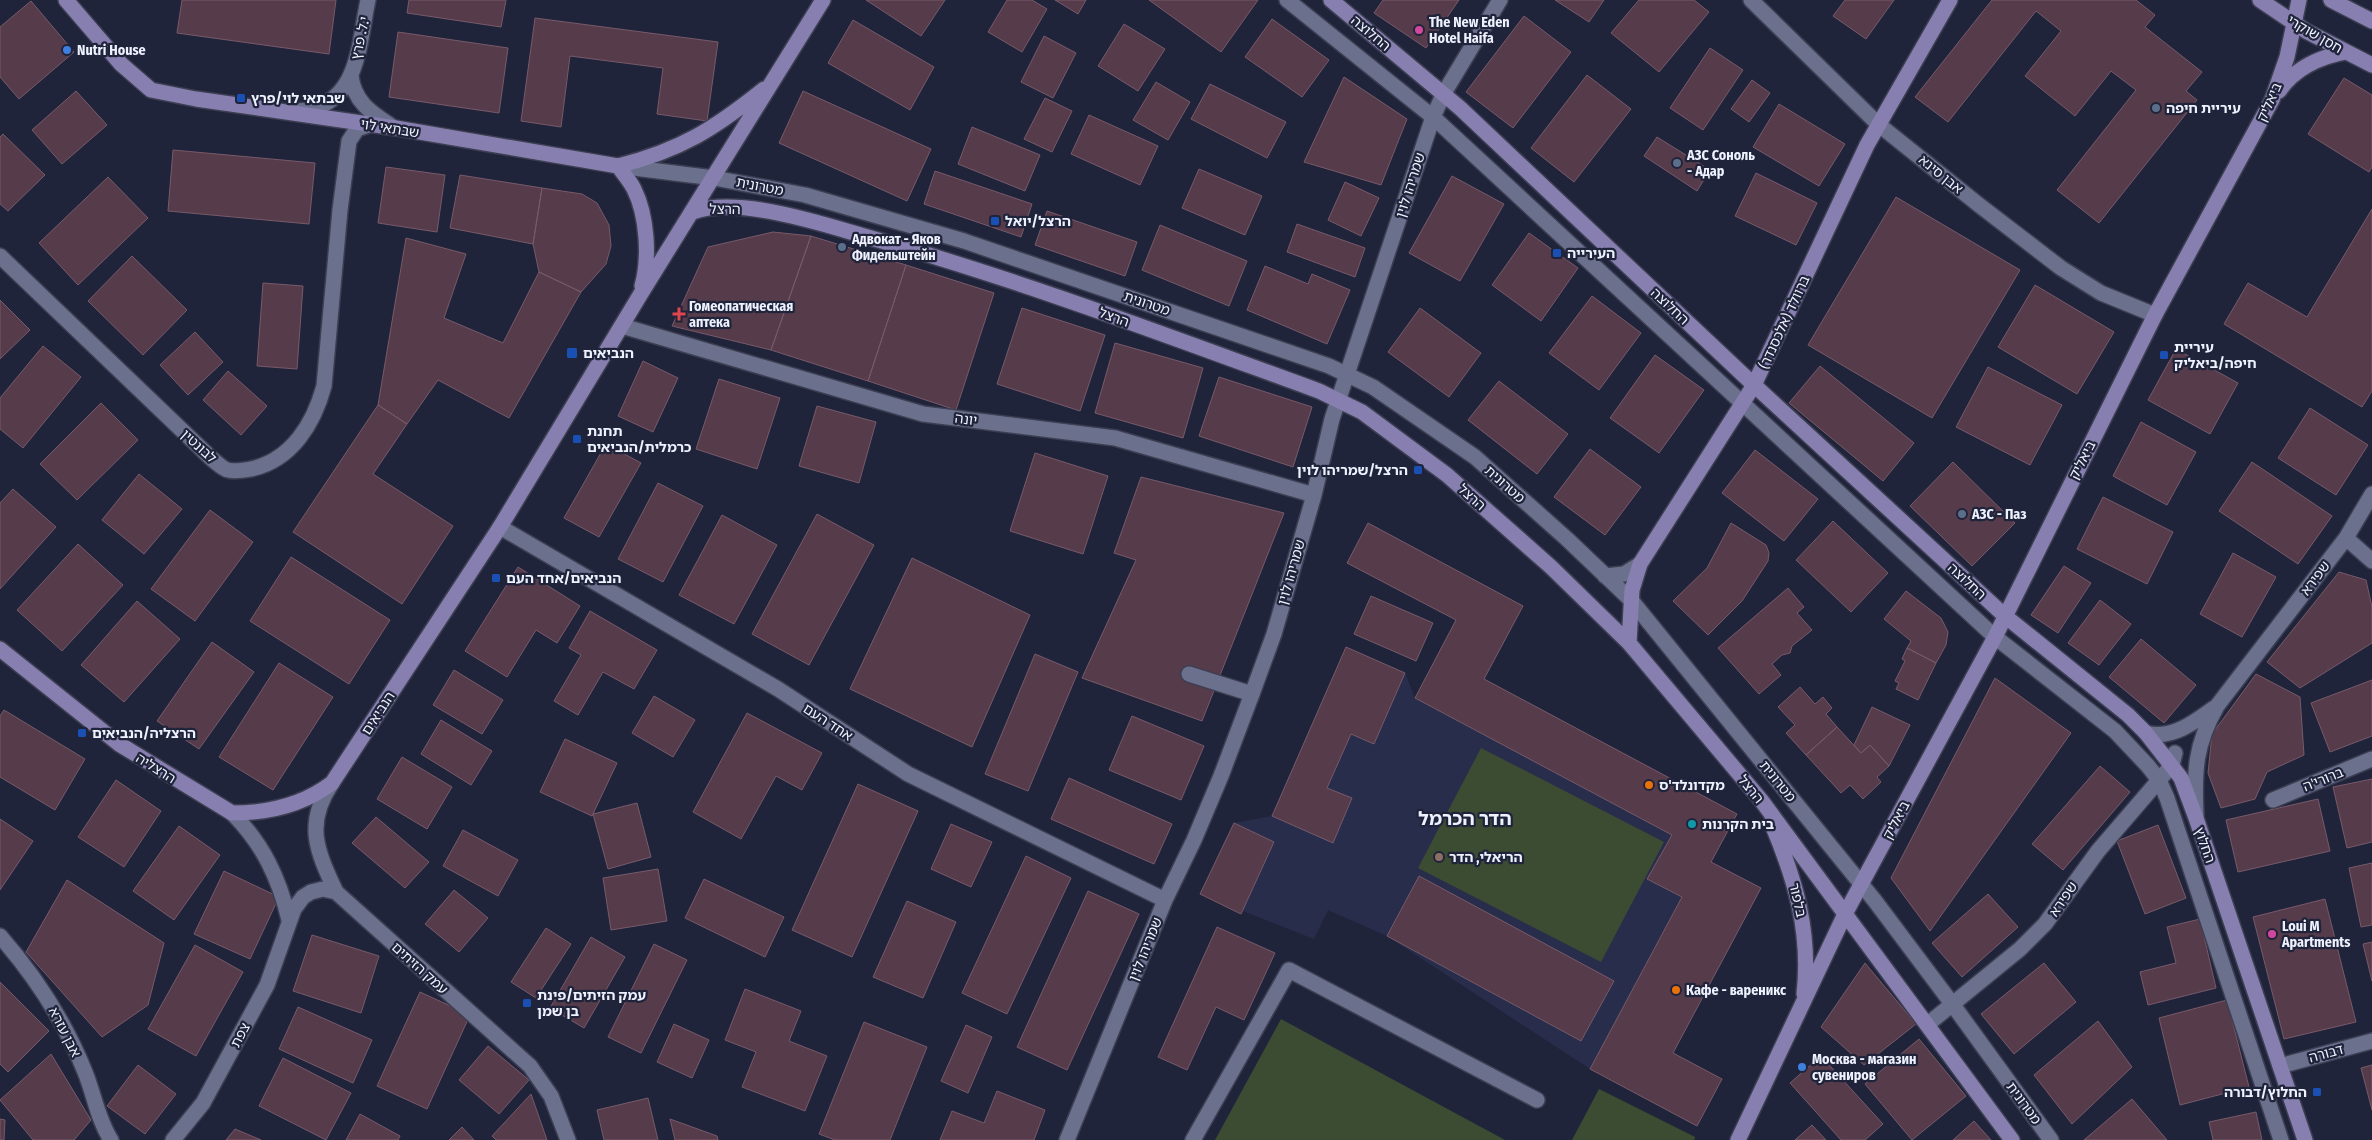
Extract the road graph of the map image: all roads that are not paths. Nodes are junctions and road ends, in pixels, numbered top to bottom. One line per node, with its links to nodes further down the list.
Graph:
1 (66, 0): 21 (street, שבתאי לוי)
2 (368, 0): 17 (street, י.ל. פרץ)
3 (823, 0): 18 (street, הנביאים)
4 (1287, 0): 22 (street)
5 (1332, 0): 19 (street, החלוצה)
6 (1500, 0): 19 (street, שמריהו לוין)
7 (1751, 0): 24 (street, אבן סינא)
8 (1950, 0): 24 (street, ברוולד (אלכסנדר))
9 (2260, 0): 14 (street, חסן שוקרי)
10 (2299, 0): 14 (street, ביאליק)
11 (2331, 0): 12 (street)
12 (2355, 6): 13 (street)
13 (2372, 21)
14 (2296, 24): 15 (street, חסן שוקרי); 20 (street, ביאליק)
15 (2346, 52): 16 (street, חסן שוקרי); 20 (street)
16 (2372, 65)
17 (351, 76): 21 (street, י.ל. פרץ); 25 (street, י.ל. פרץ)
18 (773, 82): 26 (street, הנביאים); 27 (street, הנביאים)
19 (1444, 94): 22 (street, שמריהו לוין); 34 (street, החלוצה)
20 (2272, 100): 31 (street, ביאליק)
21 (289, 112): 23 (street, שבתאי לוי)
22 (1433, 117): 33 (street, שמריהו לוין); 36 (street)
23 (372, 124): 25 (street, שבתאי לוי); 29 (street, לבונטין)
24 (1878, 124): 31 (street, אבן סינא); 34 (street, ברוולד (אלכסנדר))
25 (396, 128): 26 (street, שבתאי לוי)
26 (618, 166): 27 (street, מטרונית); 30 (street)
27 (714, 178): 28 (street, הנביאים); 33 (street, מטרונית)
28 (693, 212): 30 (street, הנביאים); 35 (street, הרצל)
29 (0, 256)
30 (640, 295): 32 (street, הנביאים)
31 (2155, 314): 45 (street, ביאליק)
32 (622, 326): 38 (street, יונה); 39 (street, הנביאים)
33 (1348, 374): 35 (street, שמריהו לוין); 43 (street, מטרונית)
34 (1754, 385): 36 (street, ברוולד (אלכסנדר)); 45 (street, החלוצה)
35 (1339, 400): 38 (street, שמריהו לוין); 47 (street, הרצל)
36 (1742, 406): 42 (street, ברוולד (אלכסנדר)); 46 (street)
37 (2372, 494): 40 (street, שפירא)
38 (1314, 495): 50 (street, שמריהו לוין)
39 (500, 527): 56 (street, הנביאים); 63 (street, אחד העם)
40 (2346, 538): 41 (street); 51 (street, שפירא)
41 (2372, 561)
42 (1640, 564): 43 (street); 44 (street, ברוולד (אלכסנדר))
43 (1605, 576): 44 (street, מטרונית)
44 (1631, 600): 47 (street, ברוולד (אלכסנדר)); 61 (street, מטרונית)
45 (2005, 616): 46 (street, ביאליק); 52 (street, החלוץ)
46 (1995, 637): 55 (street); 61 (street, ביאליק)
47 (1629, 643): 57 (street, הרצל)
48 (0, 649): 59 (street, הרצליה)
49 (1189, 674): 50 (street)
50 (1252, 694): 63 (street, שמריהו לוין)
51 (2217, 706): 52 (street, שפירא); 60 (street, שפירא)
52 (2146, 733): 53 (street, החלוץ)
53 (2173, 759): 55 (street, שפירא); 60 (street, החלוץ)
54 (2372, 759): 58 (street, ברורי'ה)
55 (2159, 780): 67 (street, שפירא); 81 (street)
56 (332, 783): 59 (street); 62 (street, עמק הזיתים)
57 (1761, 800): 64 (street, הרצל); 68 (street, בלפור)
58 (2273, 800)
59 (232, 813): 65 (street)
60 (2196, 818): 71 (street, החלוץ)
61 (1862, 885): 64 (street, ביאליק); 67 (street, מטרונית)
62 (336, 892): 65 (street, צפת); 75 (street, עמק הזיתים)
63 (1165, 900): 76 (street, שמריהו לוין)
64 (1845, 914): 68 (street, בלפור); 69 (street, הרצל)
65 (289, 920): 74 (street, צפת)
66 (0, 936): 73 (street, אבן עזרא)
67 (1954, 1004): 69 (street, שפירא); 80 (street, מטרונית)
68 (1802, 1006): 78 (street, בלפור)
69 (1928, 1024): 79 (street, הרצל)
70 (2372, 1041): 71 (street, דבורה)
71 (2280, 1066): 82 (street, החלוץ)
72 (1537, 1100): 77 (street)
73 (111, 1140)
74 (173, 1140)
75 (568, 1140)
76 (1066, 1140)
77 (1193, 1140)
78 (1738, 1140)
79 (2012, 1140)
80 (2051, 1140)
81 (2281, 1140)
82 (2305, 1140)

